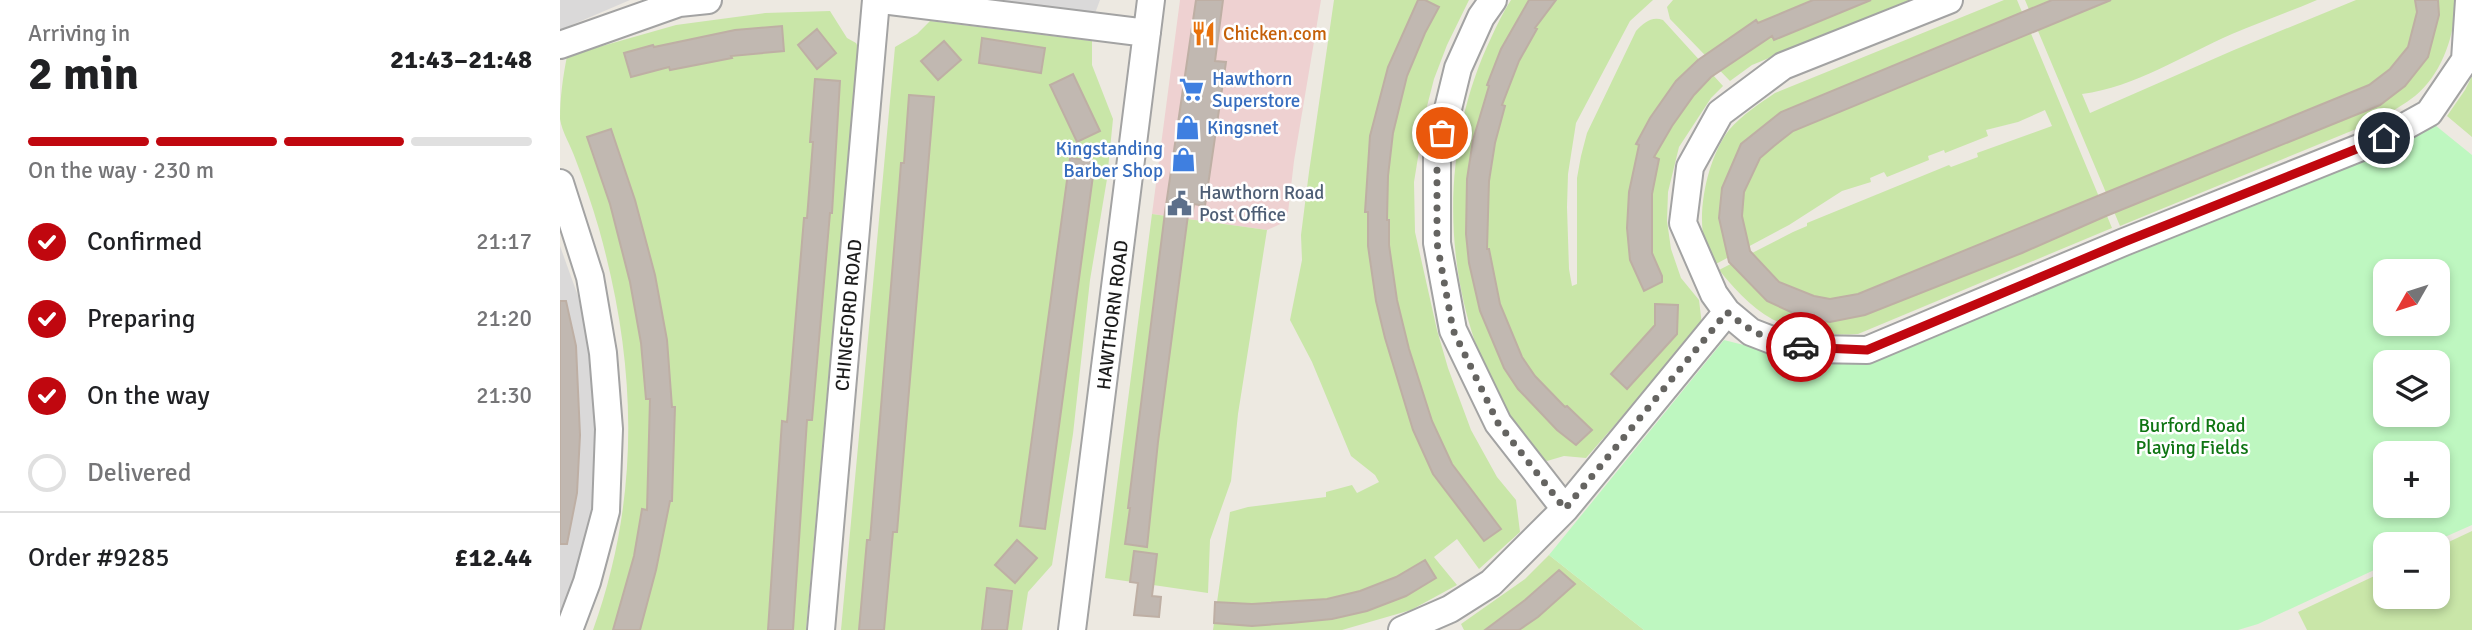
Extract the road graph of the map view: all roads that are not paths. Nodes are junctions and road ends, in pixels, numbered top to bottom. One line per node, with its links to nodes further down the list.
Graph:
1 (708, 0): 8 (street)
2 (876, 0): 15 (street, CHINGFORD ROAD)
3 (882, 0): 9 (street)
4 (1151, 0): 9 (street, HAWTHORN ROAD)
5 (1493, 0): 13 (street)
6 (1949, 0): 12 (street)
7 (2469, 0): 12 (street)
8 (679, 2): 10 (street)
9 (1147, 33): 16 (street, HAWTHORN ROAD)
10 (560, 45)
11 (560, 183): 14 (street)
12 (1727, 312): 13 (street)
13 (1565, 509): 17 (street)
14 (569, 630)
15 (821, 630)
16 (1072, 630)
17 (1402, 630)

